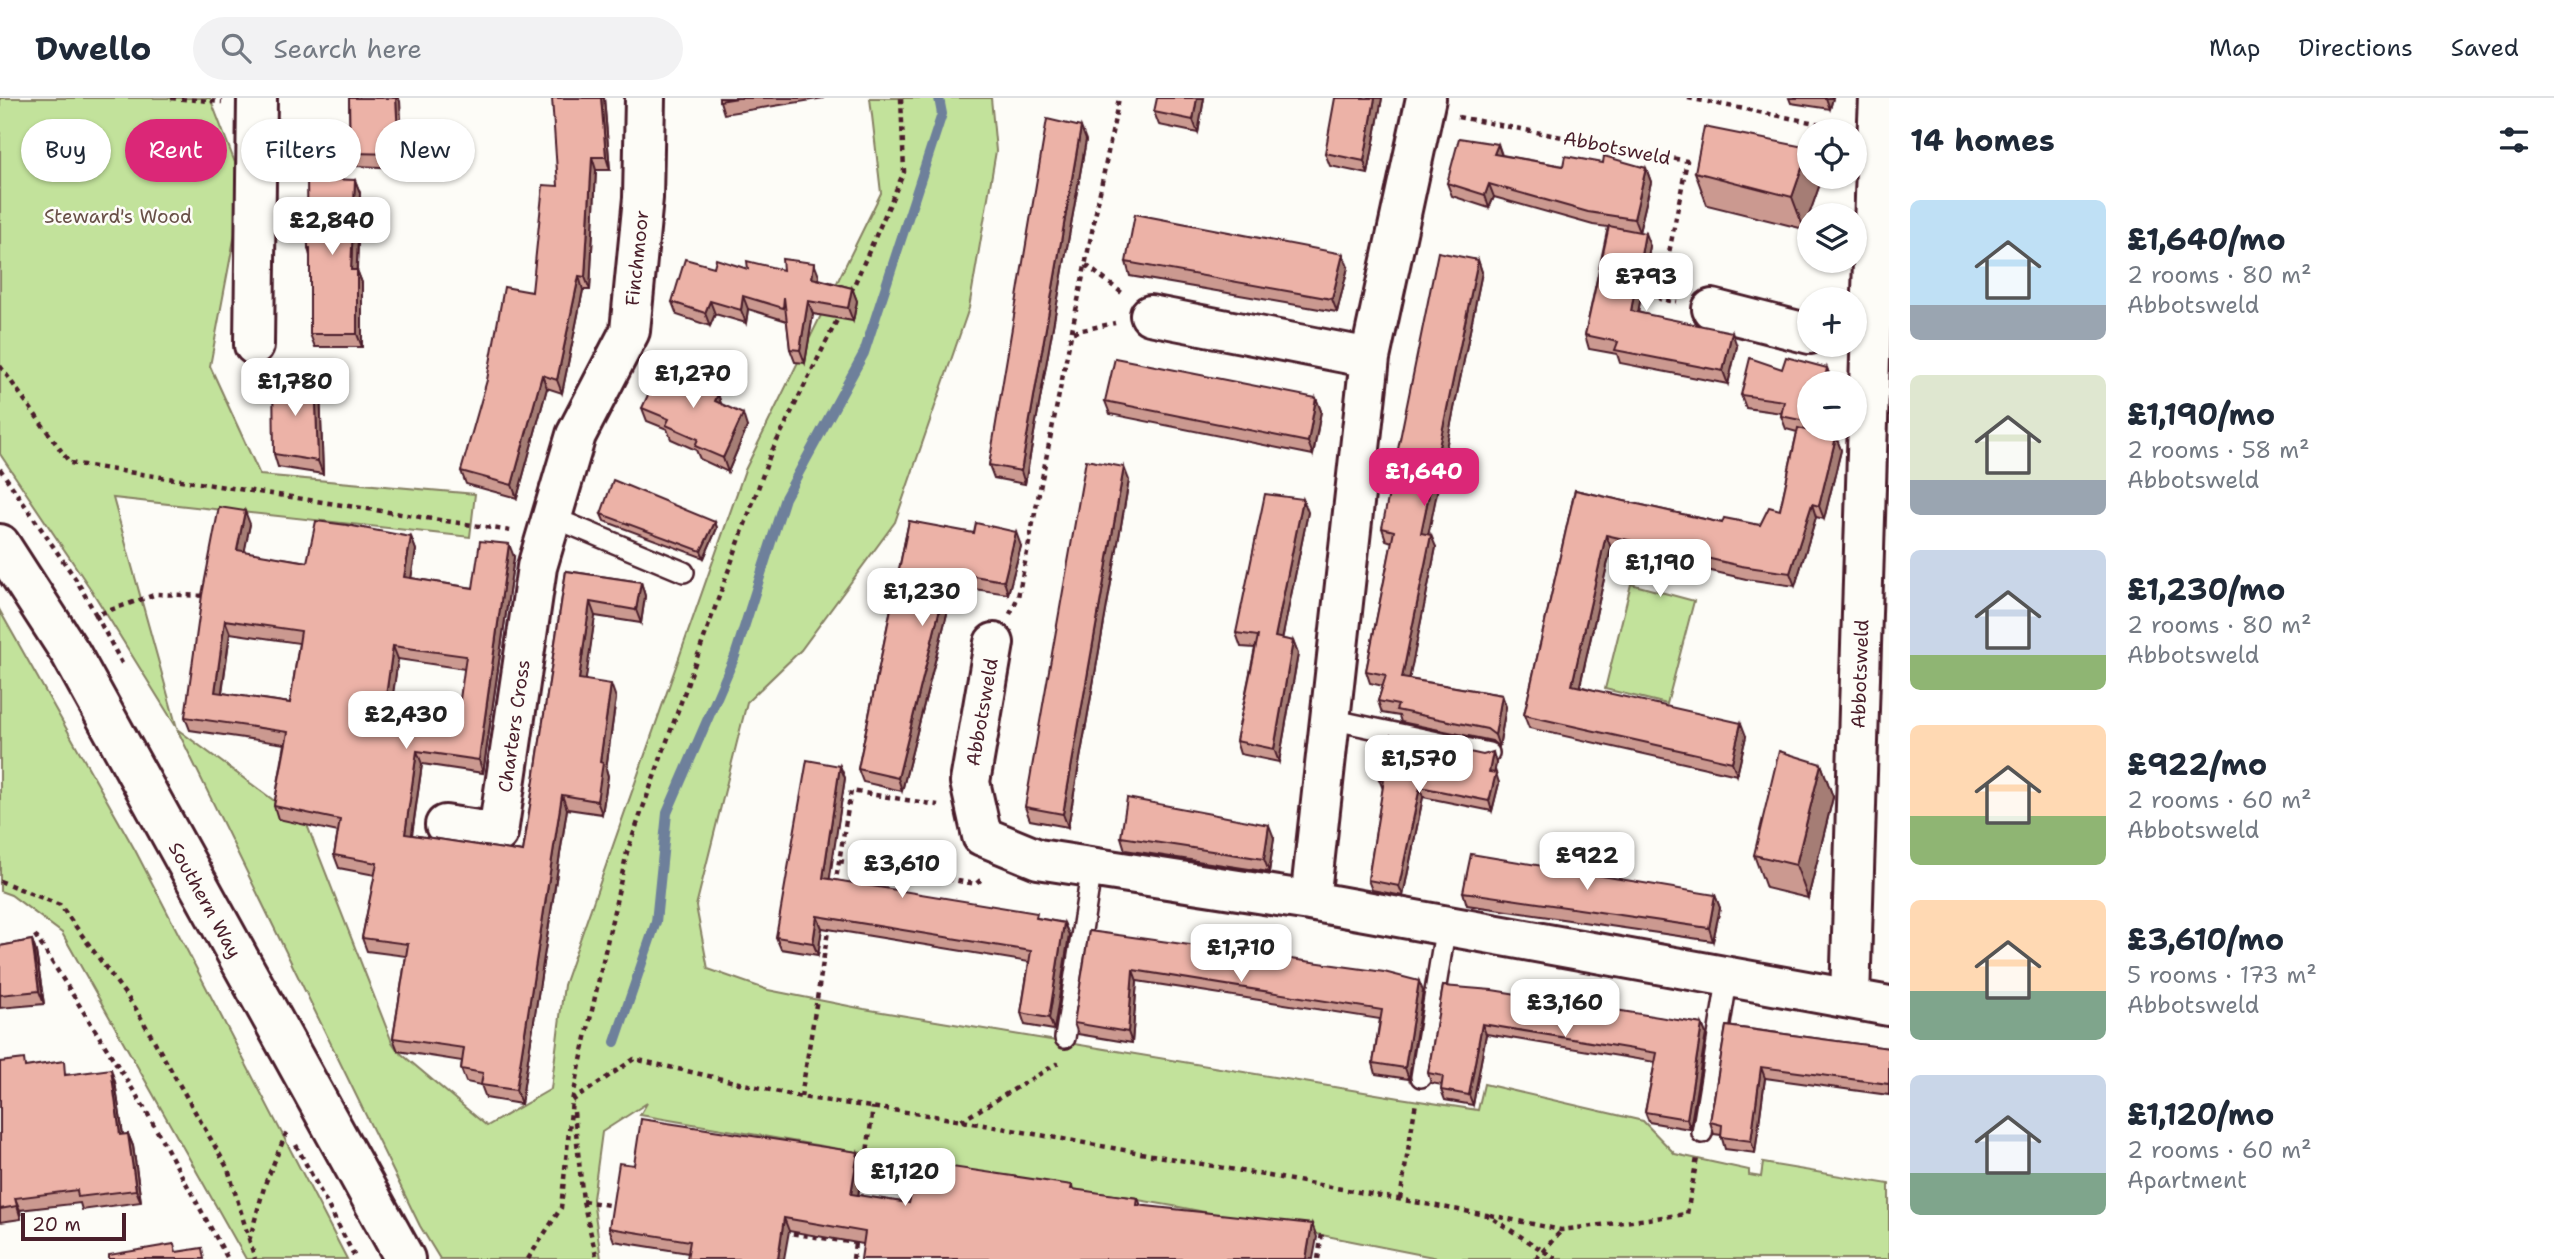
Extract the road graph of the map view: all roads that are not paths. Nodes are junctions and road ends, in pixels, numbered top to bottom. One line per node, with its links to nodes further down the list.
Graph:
1 (645, 98): 13 (street, Finchmoor)
2 (257, 102): 9 (street)
3 (1425, 104): 11 (street)
4 (1880, 141): 5 (street, Abbotsweld)
5 (1867, 287)
6 (1712, 309): 8 (street)
7 (1150, 315): 11 (street)
8 (1797, 331)
9 (254, 345)
10 (1862, 357): 12 (street, Abbotsweld)
11 (1370, 358): 17 (street)
12 (1877, 531): 24 (street, Abbotsweld)
13 (545, 540): 15 (lane); 19 (street, Charters Cross)
14 (0, 544): 29 (street, Southern Way)
15 (684, 572)
16 (995, 643): 20 (street, Abbotsweld)
17 (1330, 719): 18 (lane); 21 (street)
18 (1489, 753)
19 (445, 825)
20 (1092, 867): 21 (street, Abbotsweld); 26 (lane)
21 (1310, 901): 22 (street, Abbotsweld)
22 (1446, 925): 23 (street, Abbotsweld); 27 (lane)
23 (1728, 975): 24 (street, Abbotsweld); 28 (lane)
24 (1850, 998): 25 (street, Abbotsweld)
25 (1889, 1006)
26 (1066, 1038)
27 (1420, 1077)
28 (1702, 1133)
29 (404, 1259)

